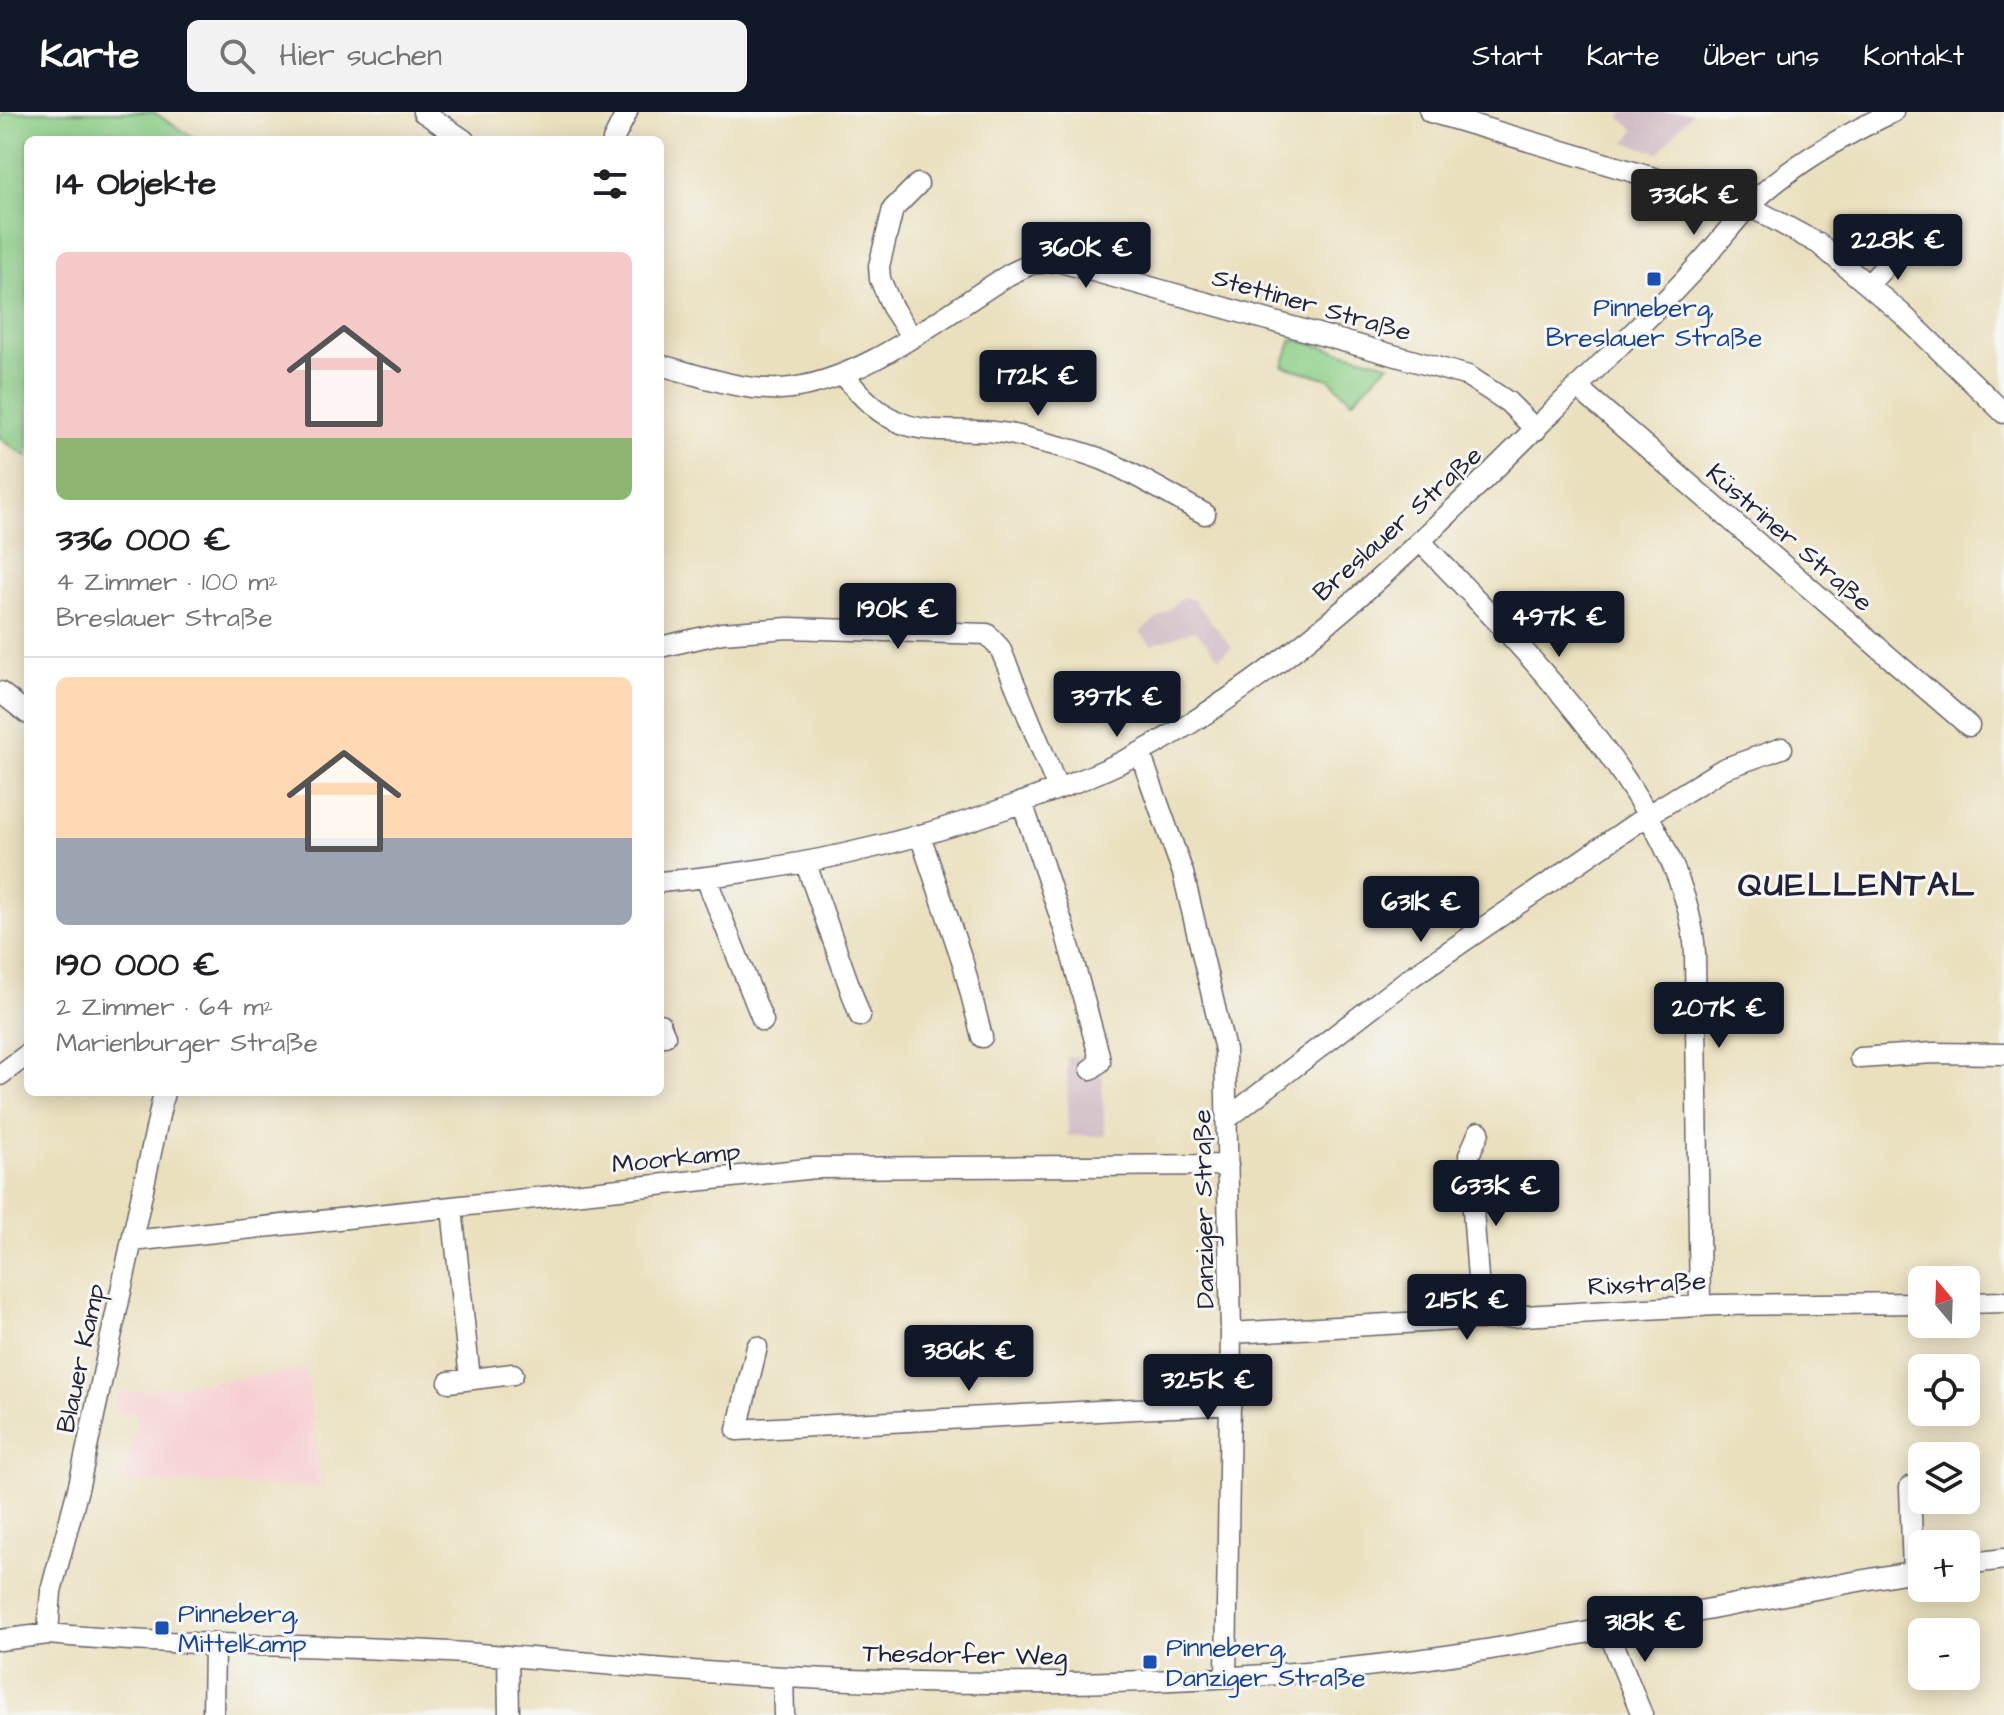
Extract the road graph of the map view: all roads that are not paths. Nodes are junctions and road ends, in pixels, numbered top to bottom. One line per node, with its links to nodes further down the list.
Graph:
1 (423, 112): 5 (street)
2 (627, 112): 6 (street)
3 (1430, 112): 8 (street)
4 (1891, 112): 8 (street, Breslauer Straße)
5 (458, 136)
6 (615, 136)
7 (918, 184): 11 (street)
8 (1749, 206): 10 (street); 14 (street, Breslauer Straße)
9 (1909, 241): 10 (street)
10 (1868, 285): 15 (street)
11 (911, 336): 13 (street, Stettiner Straße); 16 (street, Stettiner Straße)
12 (664, 366): 13 (street, Stettiner Straße)
13 (844, 375): 17 (street)
14 (1577, 387): 16 (street, Breslauer Straße); 22 (street, Küstriner Straße)
15 (2004, 413)
16 (1536, 430): 18 (street, Breslauer Straße)
17 (1205, 514)
18 (1421, 542): 24 (street, Breslauer Straße); 27 (street)
19 (664, 646): 25 (street)
20 (0, 692): 21 (street)
21 (24, 711)
22 (1969, 726)
23 (1782, 748): 27 (street)
24 (1140, 753): 25 (street, Breslauer Straße); 41 (street, Danziger Straße)
25 (1058, 789): 26 (street, Breslauer Straße)
26 (1022, 802): 28 (street, Breslauer Straße); 38 (street)
27 (1648, 815): 41 (street); 49 (street)
28 (921, 838): 29 (street, Breslauer Straße); 34 (street)
29 (806, 864): 30 (street, Breslauer Straße); 32 (street)
30 (706, 878): 31 (street, Breslauer Straße); 33 (street)
31 (664, 882)
32 (860, 1016)
33 (763, 1021)
34 (982, 1037)
35 (2004, 1054): 37 (street)
36 (24, 1057): 39 (street)
37 (1860, 1058)
38 (1091, 1069)
39 (0, 1075)
40 (163, 1096): 45 (street, Blauer Kamp)
41 (1228, 1118): 43 (street, Danziger Straße)
42 (1479, 1132): 50 (street)
43 (1228, 1165): 44 (street, Moorkamp); 51 (street, Danziger Straße)
44 (452, 1208): 45 (street, Moorkamp); 54 (street)
45 (132, 1241): 61 (street, Blauer Kamp)
46 (2004, 1302): 48 (street)
47 (1908, 1303): 49 (street, Rixstraße)
48 (1980, 1303)
49 (1700, 1306): 50 (street, Rixstraße)
50 (1481, 1319): 51 (street, Rixstraße)
51 (1231, 1333): 56 (street, Danziger Straße)
52 (757, 1347): 56 (street)
53 (513, 1374): 54 (street)
54 (470, 1379): 55 (street)
55 (449, 1382)
56 (1231, 1404): 65 (street, Danziger Straße)
57 (2004, 1559): 58 (street)
58 (1980, 1562)
59 (1908, 1573): 60 (street, Thesdorfer Weg)
60 (1608, 1630): 65 (street, Thesdorfer Weg); 70 (street)
61 (48, 1634): 62 (street, Thesdorfer Weg); 63 (street, Thesdorfer Weg)
62 (0, 1640)
63 (214, 1643): 64 (street, Thesdorfer Weg); 67 (street)
64 (508, 1656): 66 (street, Thesdorfer Weg); 68 (street)
65 (1226, 1676): 66 (street, Thesdorfer Weg)
66 (783, 1677): 69 (street)
67 (213, 1715)
68 (509, 1715)
69 (784, 1715)
70 (1642, 1715)

